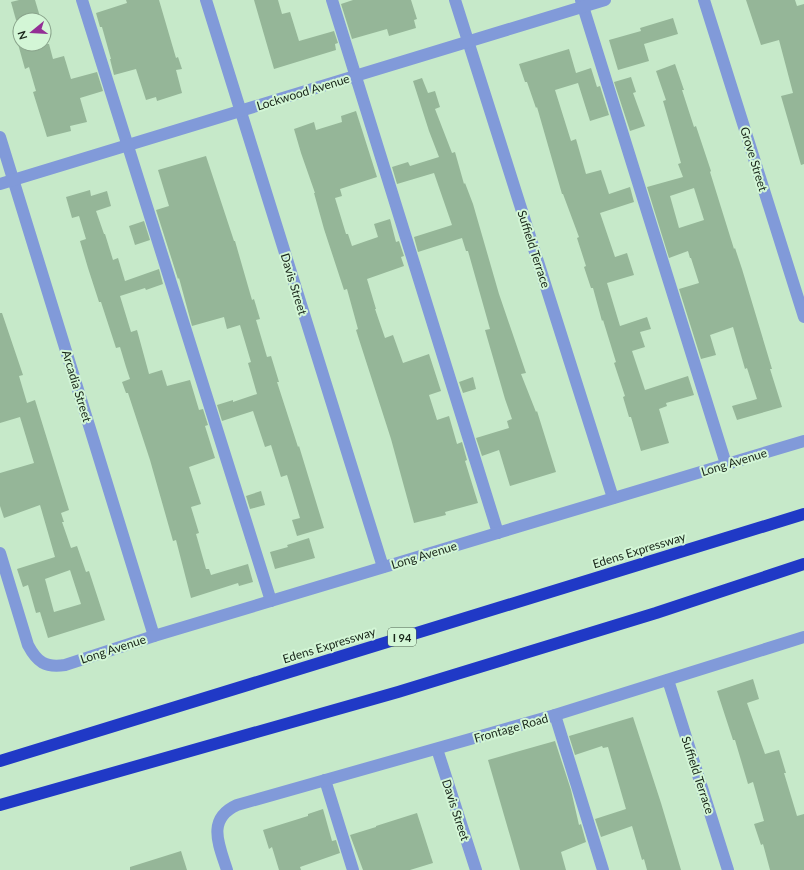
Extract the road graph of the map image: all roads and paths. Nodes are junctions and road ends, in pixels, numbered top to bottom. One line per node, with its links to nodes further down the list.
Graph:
1 (82, 0): 12 (street)
2 (206, 0): 10 (street, Davis Street)
3 (332, 0): 9 (street)
4 (455, 0): 8 (street, Suffield Terrace)
5 (605, 0): 7 (street, Lockwood Avenue)
6 (704, 0): 15 (street, Grove Street)
7 (582, 3): 8 (street, Lockwood Avenue); 17 (street)
8 (468, 42): 9 (street, Lockwood Avenue); 18 (street, Suffield Terrace)
9 (356, 76): 10 (street, Lockwood Avenue); 20 (street)
10 (240, 111): 12 (street, Lockwood Avenue); 23 (street, Davis Street)
11 (0, 137): 13 (street, Arcadia Street)
12 (128, 145): 13 (street, Lockwood Avenue); 24 (street)
13 (13, 180): 14 (street, Lockwood Avenue); 25 (street, Arcadia Street)
14 (0, 184)
15 (804, 317)
16 (804, 441): 17 (street, Long Avenue)
17 (726, 464): 18 (street, Long Avenue)
18 (613, 498): 20 (street, Long Avenue)
19 (804, 514): 30 (highway, Edens Expressway / I 94)
20 (498, 532): 23 (street, Long Avenue)
21 (0, 553): 25 (street, Long Avenue)
22 (804, 564): 32 (highway)
23 (383, 567): 24 (street, Long Avenue)
24 (271, 601): 25 (street, Long Avenue)
25 (154, 636)
26 (804, 637): 27 (street, Frontage Road)
27 (668, 680): 28 (street, Frontage Road); 37 (street, Suffield Terrace)
28 (555, 715): 29 (street, Frontage Road); 36 (street)
29 (437, 749): 31 (street, Frontage Road); 35 (street, Davis Street)
30 (0, 761)
31 (325, 780): 33 (street, Frontage Road); 34 (street)
32 (0, 805)
33 (227, 870)
34 (353, 870)
35 (476, 870)
36 (603, 870)
37 (728, 870)

